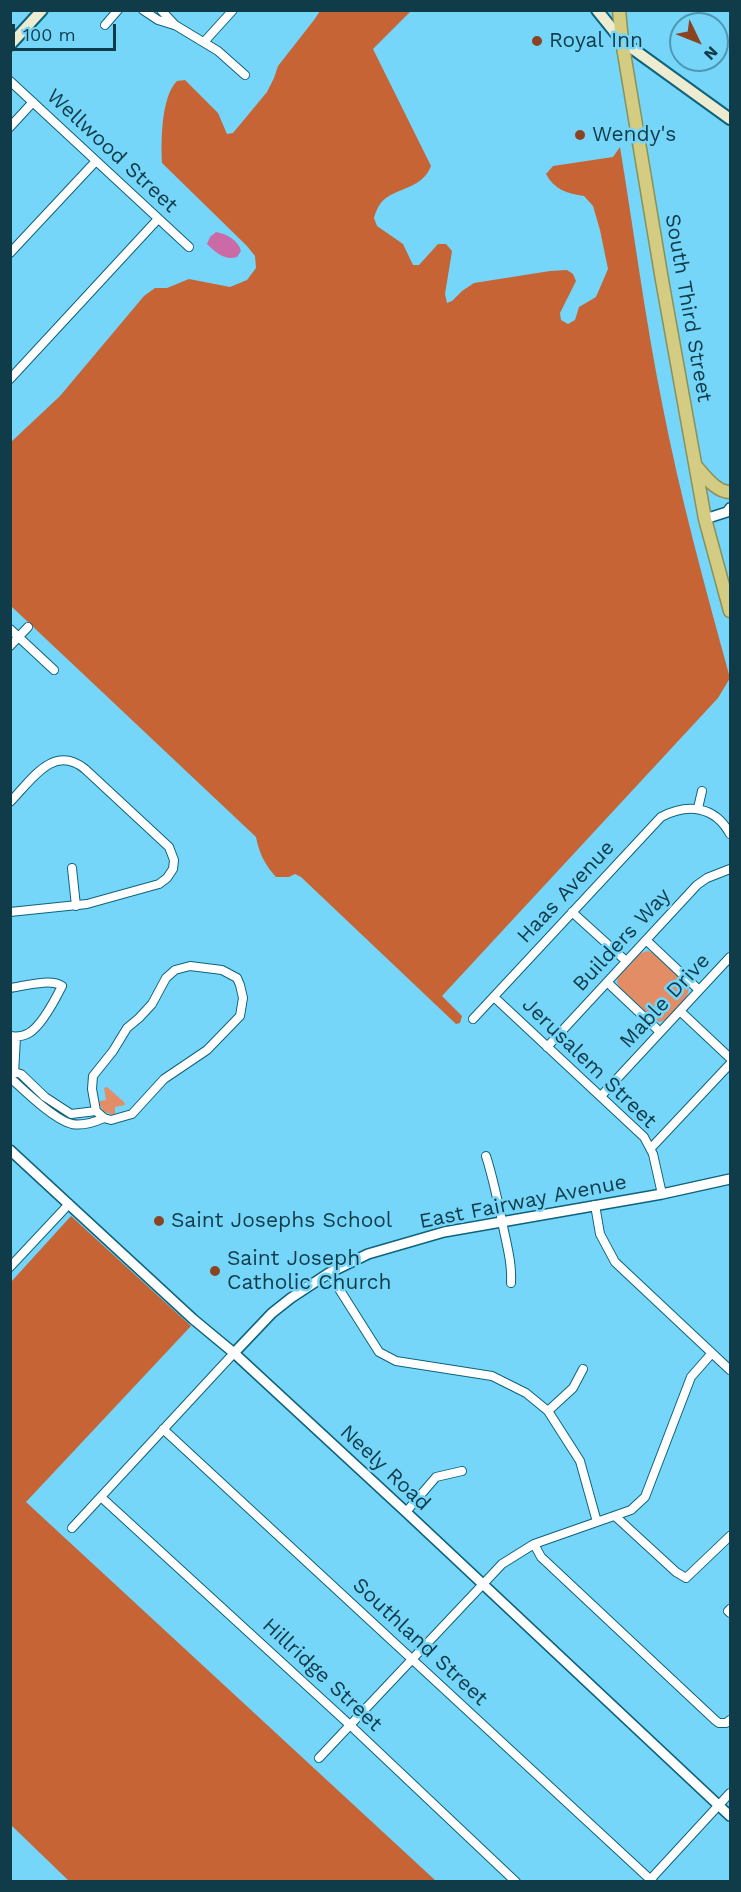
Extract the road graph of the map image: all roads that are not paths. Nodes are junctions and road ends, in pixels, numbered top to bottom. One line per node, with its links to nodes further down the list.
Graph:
1 (42, 10): 12 (main road)
2 (118, 10): 8 (street)
3 (143, 10): 9 (street)
4 (161, 10): 9 (street)
5 (233, 10): 11 (street)
6 (597, 10): 10 (main road)
7 (619, 10): 10 (highway, South Third Street)
8 (105, 25)
9 (175, 26): 11 (street)
10 (622, 41): 16 (main road); 23 (highway, South Third Street)
11 (204, 42): 13 (street)
12 (10, 45)
13 (245, 75)
14 (10, 81): 15 (street, Wellwood Street)
15 (33, 102): 17 (street); 18 (street, Wellwood Street)
16 (730, 119)
17 (10, 127)
18 (96, 160): 19 (street, Wellwood Street); 21 (street)
19 (158, 219): 20 (street, Wellwood Street); 22 (street)
20 (189, 248)
21 (10, 253)
22 (10, 379)
23 (696, 466): 24 (highway); 26 (highway, South Third Street)
24 (730, 492)
25 (730, 508): 26 (street)
26 (705, 519): 27 (highway, South Third Street)
27 (730, 611)
28 (28, 627): 30 (street)
29 (10, 629): 30 (street)
30 (19, 637): 31 (street); 32 (street)
31 (10, 646)
32 (54, 670)
33 (702, 791): 35 (street)
34 (10, 802): 39 (street)
35 (698, 808): 36 (street); 41 (street, Haas Avenue)
36 (730, 834)
37 (72, 868): 39 (street)
38 (730, 869): 42 (street, Builders Way)
39 (76, 906): 40 (street)
40 (10, 912)
41 (572, 912): 44 (street); 48 (street, Haas Avenue)
42 (646, 940): 44 (street, Builders Way); 47 (street)
43 (730, 957): 47 (street, Mable Drive)
44 (626, 961): 45 (street, Builders Way)
45 (607, 982): 51 (street); 53 (street, Builders Way)
46 (10, 988): 52 (street)
47 (699, 990): 49 (street, Mable Drive)
48 (494, 997): 50 (street, Haas Avenue); 53 (street, Jerusalem Street)
49 (680, 1011): 51 (street, Mable Drive); 54 (street)
50 (473, 1019)
51 (660, 1032): 59 (street, Mable Drive)
52 (13, 1036): 56 (street)
53 (547, 1047): 59 (street, Jerusalem Street)
54 (730, 1058)
55 (730, 1065): 63 (street)
56 (12, 1071): 57 (street); 58 (street)
57 (12, 1081): 60 (street)
58 (39, 1091): 60 (street); 61 (street)
59 (601, 1096): 63 (street, Jerusalem Street)
60 (33, 1098): 62 (street)
61 (96, 1111): 62 (street); 62 (street)
62 (104, 1118)
63 (651, 1148): 67 (street, Jerusalem Street)
64 (10, 1150): 68 (street, Neely Road)
65 (486, 1156): 70 (street)
66 (730, 1179): 67 (street, East Fairway Avenue)
67 (662, 1194): 69 (street, East Fairway Avenue)
68 (69, 1204): 71 (street); 74 (street, Neely Road)
69 (595, 1204): 70 (street, East Fairway Avenue); 75 (street)
70 (502, 1222): 72 (street, East Fairway Avenue); 73 (street)
71 (10, 1267)
72 (329, 1273): 74 (street, East Fairway Avenue); 78 (street)
73 (511, 1284)
74 (234, 1353): 79 (street, East Fairway Avenue); 82 (street, Neely Road)
75 (712, 1353): 77 (street); 83 (street)
76 (583, 1369): 78 (street)
77 (730, 1370)
78 (548, 1411): 84 (street)
79 (163, 1429): 81 (street, East Fairway Avenue); 89 (street, Southland Street)
80 (462, 1471): 82 (street)
81 (101, 1497): 85 (street, East Fairway Avenue); 91 (street, Hillridge Street)
82 (406, 1512): 88 (street, Neely Road)
83 (615, 1516): 84 (street); 86 (street)
84 (597, 1522): 87 (street)
85 (72, 1528)
86 (730, 1536)
87 (534, 1544): 88 (street); 90 (street)
88 (483, 1585): 89 (street); 94 (street, Neely Road)
89 (412, 1659): 91 (street); 96 (street, Southland Street)
90 (730, 1720)
91 (351, 1726): 92 (street); 97 (street, Hillridge Street)
92 (319, 1758)
93 (730, 1793): 94 (street)
94 (719, 1805): 95 (street, Neely Road); 96 (street)
95 (730, 1816)
96 (650, 1880)
97 (516, 1881)

